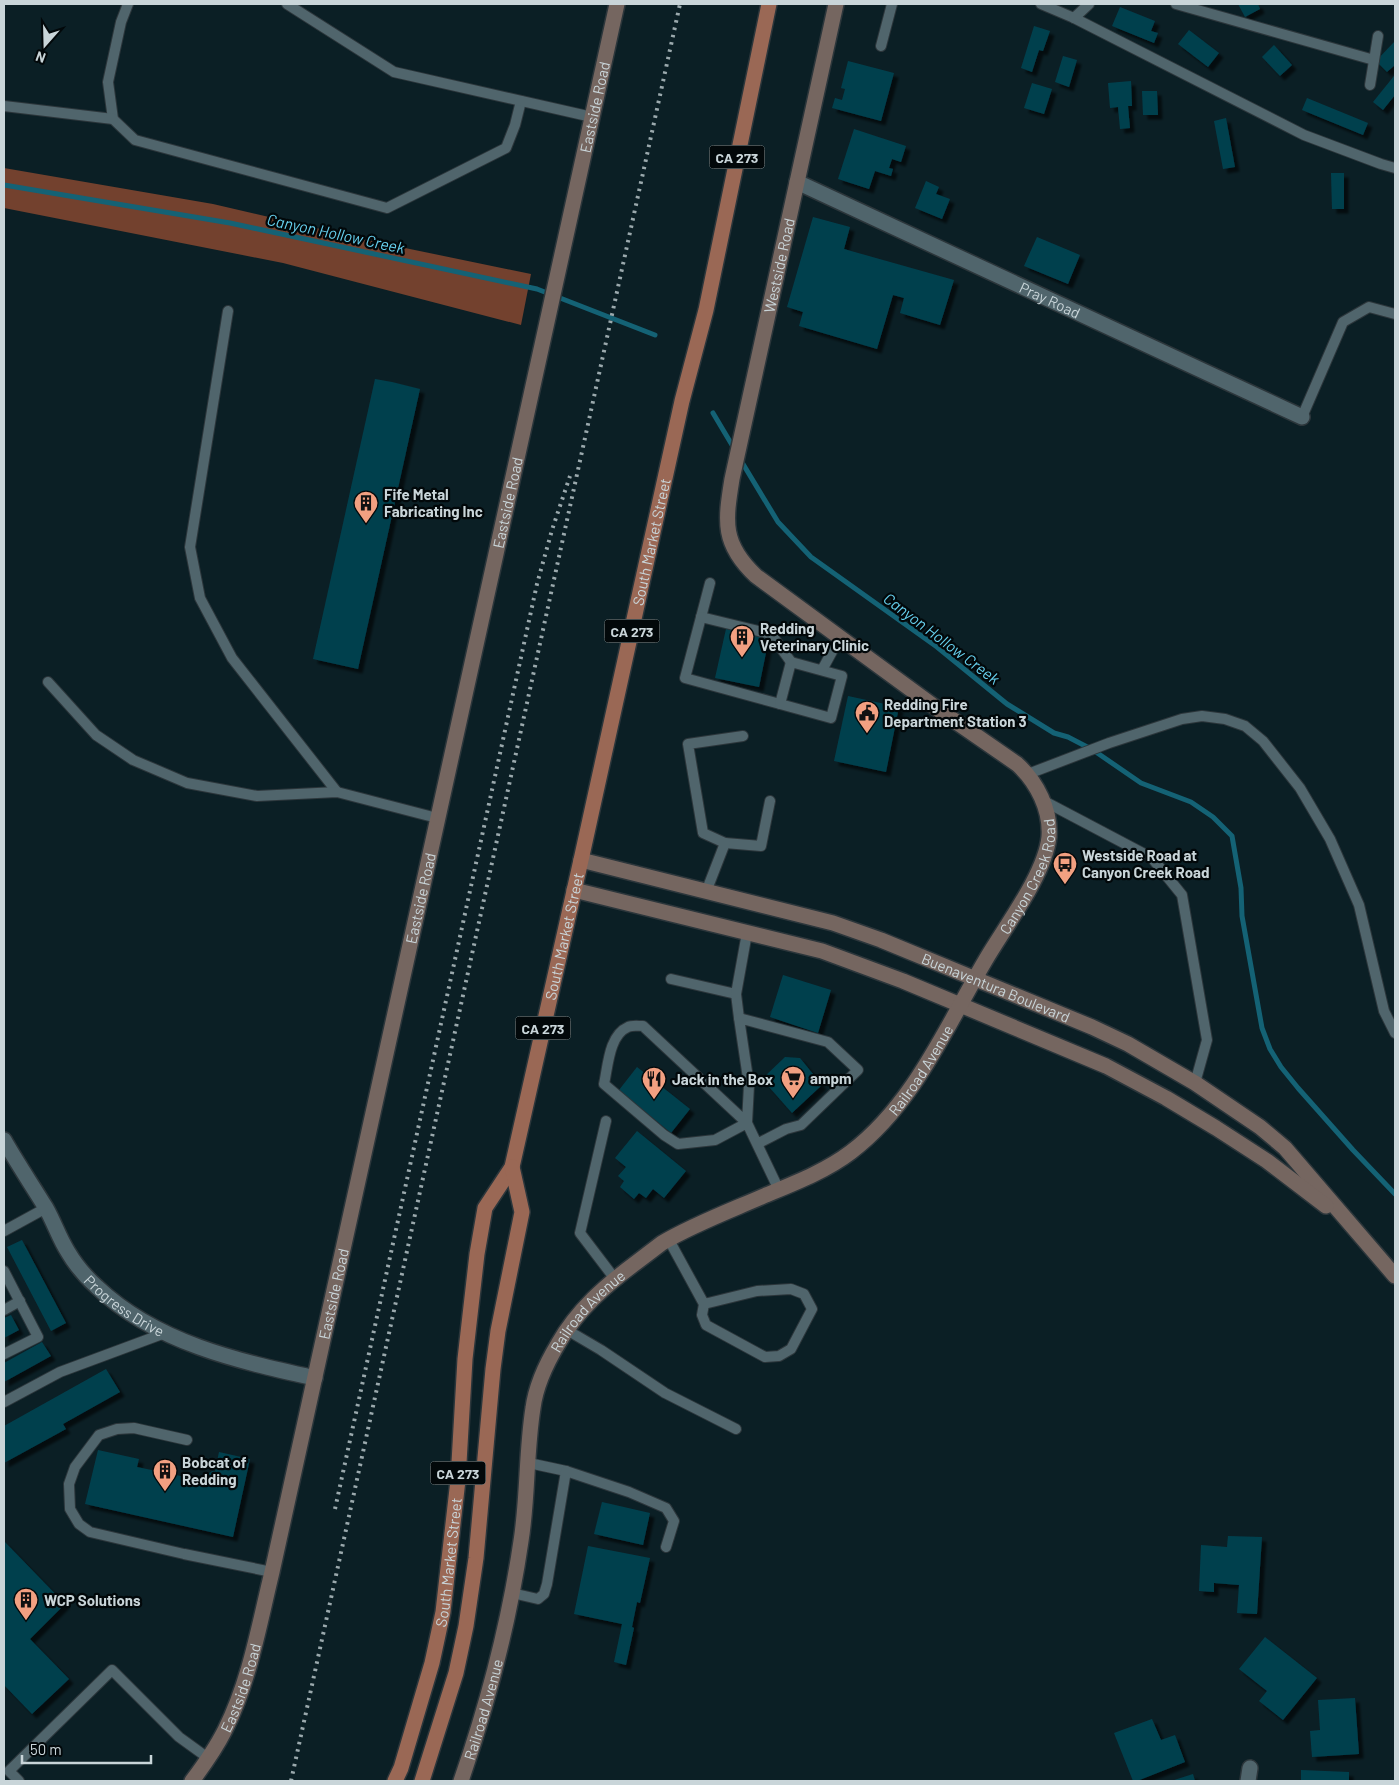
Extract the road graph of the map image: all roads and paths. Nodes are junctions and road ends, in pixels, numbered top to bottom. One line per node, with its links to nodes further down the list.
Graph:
1 (128, 4): 18 (lane)
2 (287, 4): 15 (lane)
3 (616, 4): 17 (street, Eastside Road)
4 (769, 4): 39 (main road, South Market Street / CA 273)
5 (836, 4): 20 (street, Westside Road)
6 (891, 4): 12 (lane)
7 (1041, 4): 10 (lane)
8 (1089, 4): 10 (lane)
9 (1176, 4): 13 (lane)
10 (1074, 18): 19 (lane)
11 (1378, 36): 13 (lane)
12 (881, 46)
13 (1374, 60): 14 (lane)
14 (1370, 85)
15 (521, 101): 17 (lane); 18 (lane)
16 (4, 106): 18 (lane)
17 (592, 117): 37 (street, Eastside Road)
18 (113, 119)
19 (1395, 168)
20 (797, 182): 23 (street, Pray Road); 24 (street, Westside Road)
21 (228, 311): 34 (lane)
22 (1395, 314): 23 (lane)
23 (1302, 417)
24 (728, 528): 27 (street, Canyon Creek Road)
25 (710, 583): 26 (lane)
26 (701, 616): 28 (lane); 31 (lane)
27 (840, 637): 29 (lane); 33 (street, Canyon Creek Road)
28 (791, 662): 29 (lane); 31 (lane)
29 (822, 670): 31 (lane)
30 (48, 682): 34 (lane)
31 (780, 704)
32 (742, 736): 38 (lane)
33 (1028, 774): 35 (street, Canyon Creek Road); 48 (lane)
34 (337, 792): 37 (lane)
35 (1042, 800): 44 (street, Canyon Creek Road); 49 (lane)
36 (770, 801): 38 (lane)
37 (437, 818): 69 (street, Eastside Road)
38 (725, 843): 41 (lane)
39 (582, 860): 40 (main road, South Market Street / CA 273); 41 (street, Buenaventura Boulevard)
40 (574, 890): 42 (street, Buenaventura Boulevard); 54 (main road, South Market Street / CA 273)
41 (706, 892): 44 (street, Buenaventura Boulevard)
42 (747, 933): 45 (lane); 46 (street, Buenaventura Boulevard)
43 (671, 979): 45 (lane)
44 (974, 980): 46 (street, Canyon Creek Road); 49 (street, Buenaventura Boulevard)
45 (736, 994): 47 (lane)
46 (960, 1005): 55 (street, Railroad Avenue); 57 (street, Buenaventura Boulevard)
47 (739, 1018): 51 (lane); 53 (lane)
48 (1395, 1033)
49 (1195, 1083): 57 (street, Buenaventura Boulevard)
50 (606, 1120): 62 (lane)
51 (747, 1123): 51 (lane); 53 (lane)
52 (4, 1140): 56 (street, Progress Drive)
53 (757, 1144): 55 (lane)
54 (512, 1167): 82 (main road, South Market Street / CA 273); 83 (main road, South Market Street / CA 273)
55 (779, 1190): 59 (street, Railroad Avenue)
56 (46, 1208): 58 (lane); 67 (street, Progress Drive)
57 (1350, 1226): 61 (street, Buenaventura Boulevard)
58 (4, 1230)
59 (669, 1240): 62 (street, Railroad Avenue); 64 (lane)
60 (4, 1271): 63 (lane)
61 (1395, 1276)
62 (615, 1279): 66 (street, Railroad Avenue)
63 (20, 1302): 65 (lane); 68 (lane)
64 (704, 1304): 64 (lane)
65 (4, 1310)
66 (567, 1330): 71 (lane); 73 (street, Railroad Avenue)
67 (165, 1333): 69 (street, Progress Drive); 70 (lane)
68 (4, 1354)
69 (315, 1378): 76 (street, Eastside Road)
70 (4, 1402)
71 (736, 1429)
72 (187, 1440): 76 (lane)
73 (529, 1462): 74 (lane); 77 (street, Railroad Avenue)
74 (566, 1471): 75 (lane); 77 (lane)
75 (666, 1547)
76 (272, 1572): 78 (street, Eastside Road)
77 (512, 1593): 84 (street, Railroad Avenue)
78 (208, 1758): 79 (lane); 81 (street, Eastside Road)
79 (6, 1768): 80 (lane)
80 (19, 1781)
81 (192, 1781)
82 (395, 1781)
83 (422, 1781)
84 (461, 1781)

